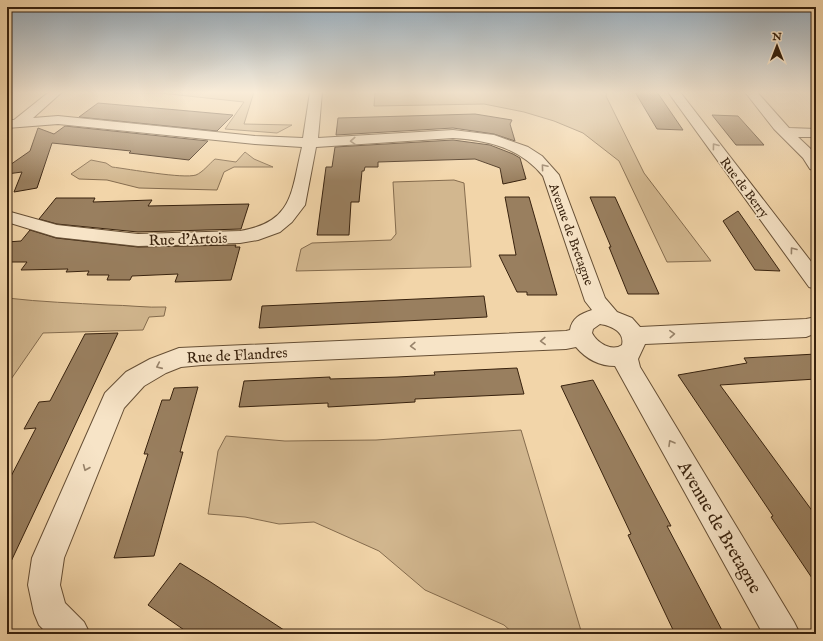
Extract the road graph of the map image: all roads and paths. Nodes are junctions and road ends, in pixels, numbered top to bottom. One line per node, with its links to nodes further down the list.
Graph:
1 (33, 122): 6 (street, Avenue de Bretagne)
2 (77, 122): 9 (street, Avenue de Bretagne)
3 (312, 122): 9 (street, Rue d'Artois)
4 (696, 122): 12 (street, Rue de Berry, one-way to 4)
5 (776, 122): 7 (street)
6 (10, 127)
7 (787, 132): 8 (street); 10 (street)
8 (816, 133)
9 (310, 143): 11 (street, Rue d'Artois); 13 (street, Avenue de Bretagne, one-way to 9)
10 (816, 166)
11 (7, 216)
12 (816, 282)
13 (609, 317): 15 (street); 16 (street)
14 (816, 326): 16 (street, one-way to 14)
15 (582, 337): 16 (street); 17 (street, Rue de Flandres, one-way to 17)
16 (629, 345): 18 (street, Avenue de Bretagne, one-way to 16)
17 (72, 634)
18 (782, 634)

